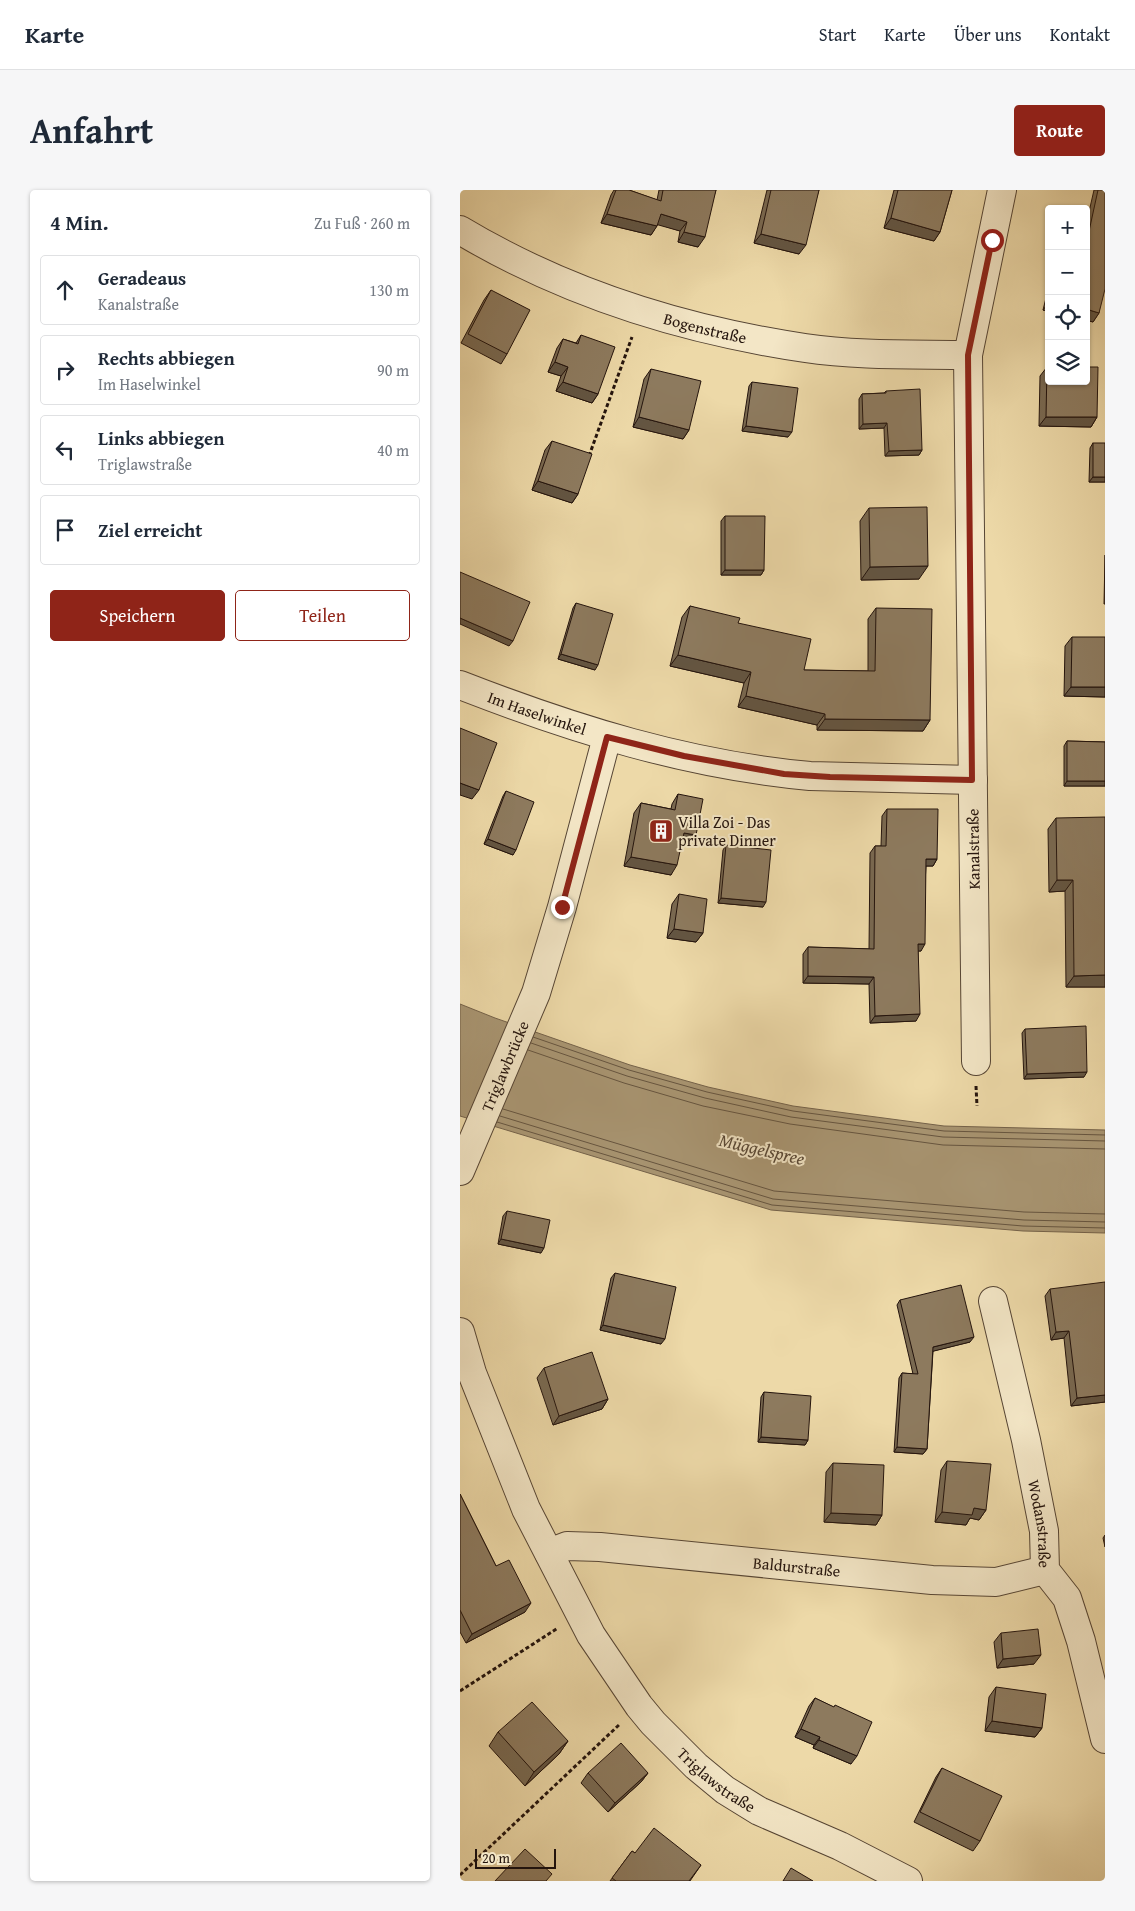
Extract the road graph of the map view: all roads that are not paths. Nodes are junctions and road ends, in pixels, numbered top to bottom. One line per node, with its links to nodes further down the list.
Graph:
1 (1002, 190): 3 (street, Kanalstraße)
2 (460, 230): 3 (street, Bogenstraße)
3 (968, 355): 6 (street, Kanalstraße)
4 (460, 685): 5 (street, Im Haselwinkel)
5 (607, 737): 6 (street, Im Haselwinkel); 8 (street, Triglawbrücke)
6 (972, 780): 7 (street, Kanalstraße)
7 (976, 1061)
8 (461, 1169)
9 (992, 1301): 12 (street, Wodanstraße)
10 (460, 1332): 11 (street, Triglawstraße)
11 (549, 1553): 12 (street, Baldurstraße); 14 (street, Triglawstraße)
12 (1045, 1570): 13 (street, Wodanstraße)
13 (1105, 1739)
14 (908, 1881)

